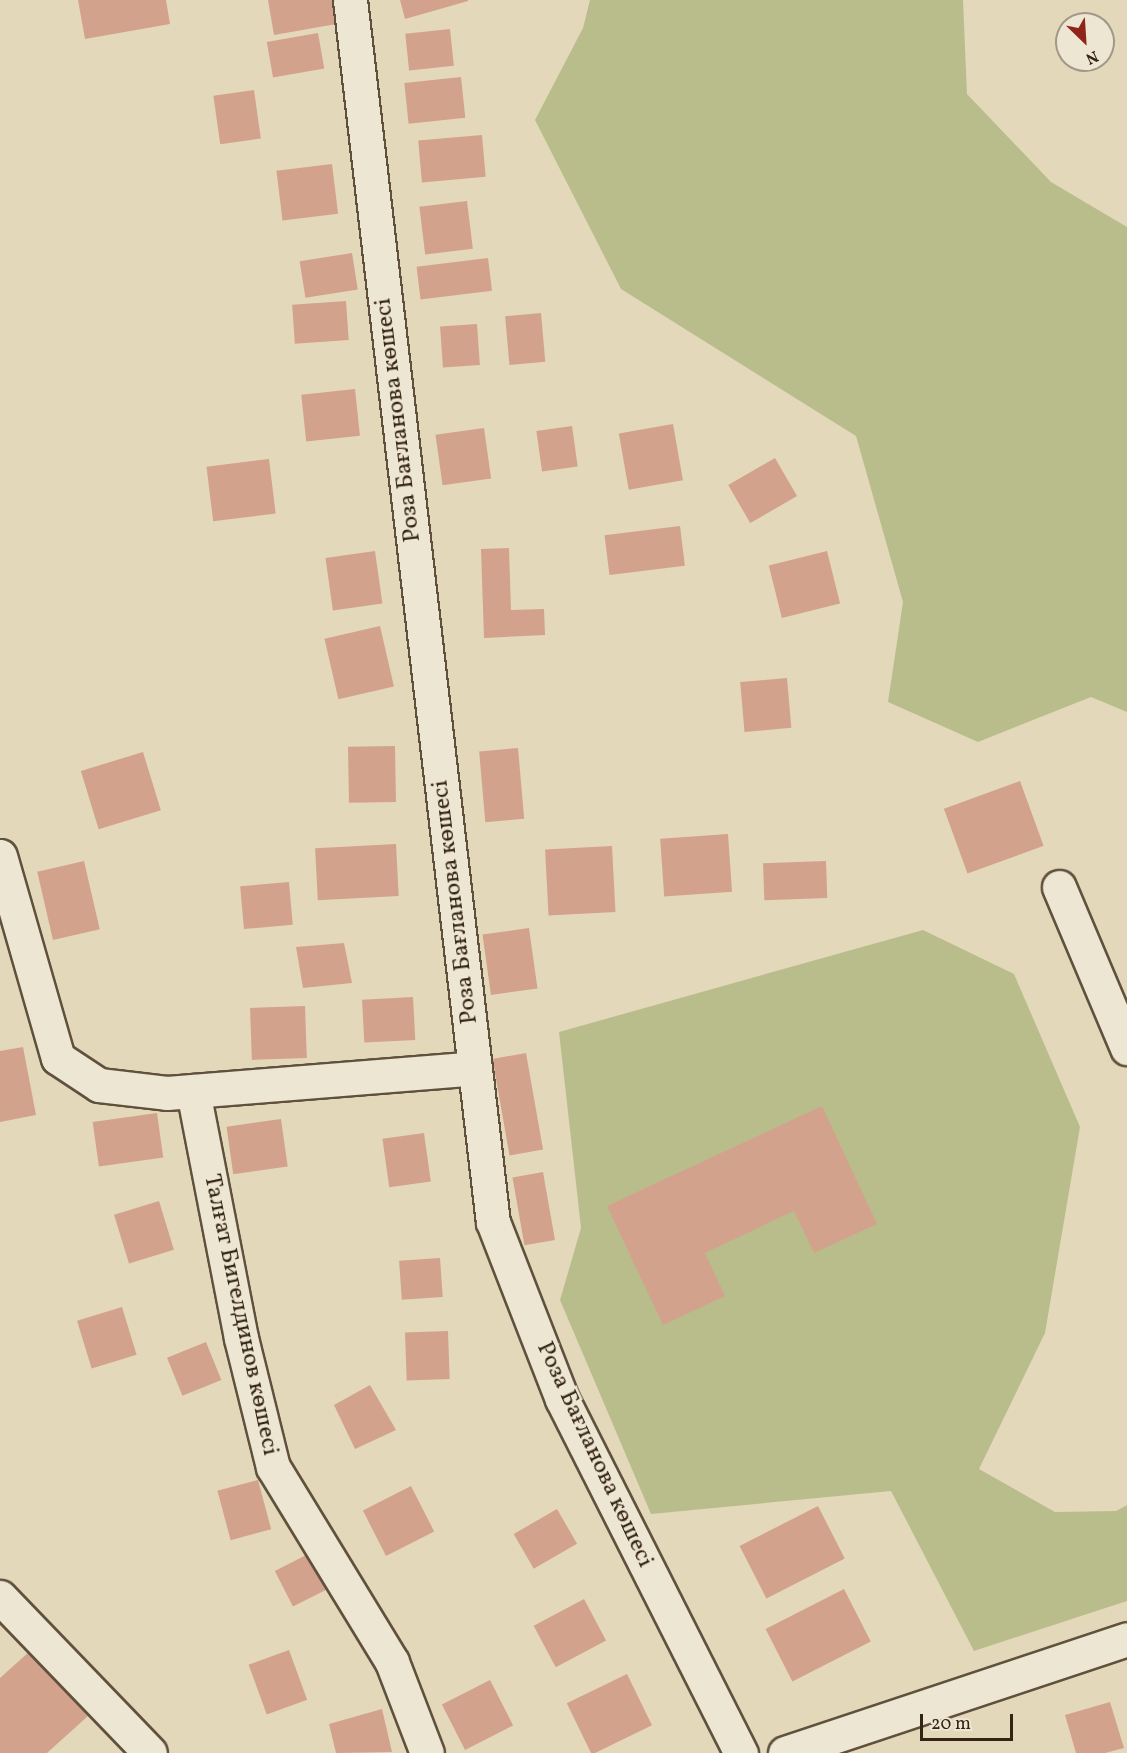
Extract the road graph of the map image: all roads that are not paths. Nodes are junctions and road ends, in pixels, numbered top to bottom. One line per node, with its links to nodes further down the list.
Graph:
1 (350, 0): 5 (street, Роза Бағланова көшесі)
2 (0, 856): 6 (street)
3 (1059, 887): 4 (street)
4 (1127, 1048)
5 (475, 1068): 6 (street); 11 (street, Роза Бағланова көшесі)
6 (193, 1091): 10 (street, Талғат Бигелдинов көшесі)
7 (0, 1597): 9 (street)
8 (1127, 1639): 12 (street)
9 (150, 1753)
10 (427, 1753)
11 (741, 1753)
12 (785, 1753)

